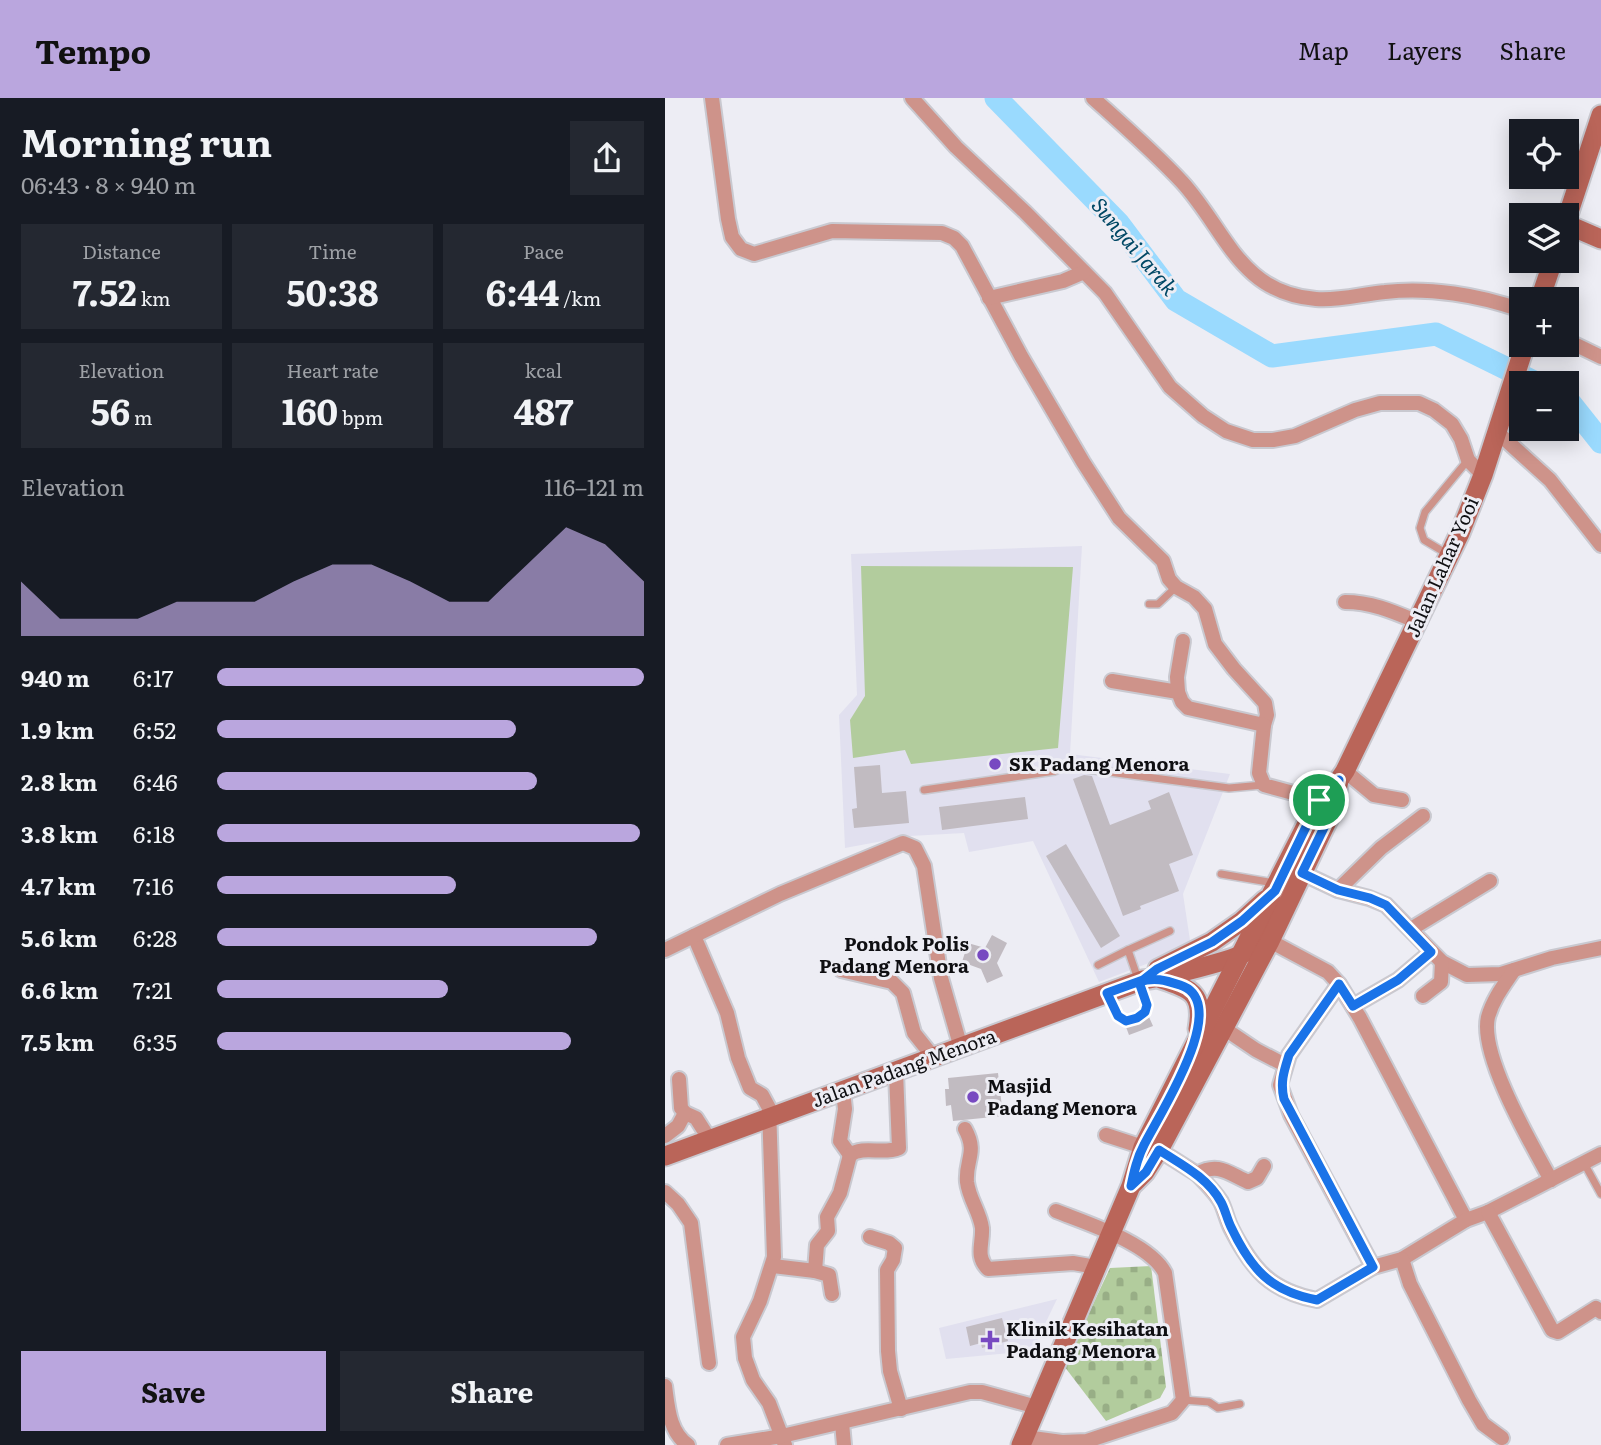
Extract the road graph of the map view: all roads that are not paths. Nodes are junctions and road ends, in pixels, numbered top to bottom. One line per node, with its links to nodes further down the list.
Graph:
1 (712, 98): 9 (street)
2 (912, 98): 8 (street)
3 (1093, 98): 10 (street)
4 (1601, 115): 5 (main road)
5 (1572, 203)
6 (1579, 229): 7 (main road)
7 (1601, 239)
8 (1084, 272): 9 (street); 15 (street)
9 (989, 298): 19 (street)
10 (1509, 307)
11 (1579, 346): 13 (street)
12 (1521, 357): 14 (main road, Jalan Lahar Yooi)
13 (1601, 357)
14 (1500, 422): 16 (main road, Jalan Lahar Yooi); 17 (street)
15 (1468, 460): 16 (street); 18 (lane)
16 (1483, 475): 18 (main road, Jalan Lahar Yooi)
17 (1601, 545)
18 (1450, 556): 22 (main road, Jalan Lahar Yooi)
19 (1176, 587): 21 (lane); 26 (street)
20 (1345, 602): 22 (street)
21 (1149, 604)
22 (1418, 622): 27 (main road, Jalan Lahar Yooi)
23 (1183, 641): 25 (street)
24 (1112, 681): 25 (street)
25 (1178, 692): 26 (street)
26 (1264, 725): 28 (street)
27 (1342, 775): 30 (main road, Jalan Lahar Yooi); 31 (street); 33 (main road, Jalan Lahar Yooi)
28 (1264, 785): 29 (lane); 30 (street)
29 (924, 790)
30 (1319, 800): 37 (main road, Jalan Lahar Yooi)
31 (1402, 800)
32 (1423, 816): 36 (street)
33 (1302, 873): 36 (street); 37 (main road, Jalan Lahar Yooi)
34 (1221, 874): 37 (lane)
35 (1490, 881): 38 (street)
36 (1338, 890): 38 (street)
37 (1280, 893): 41 (main road); 45 (main road); 50 (main road)
38 (1411, 929): 46 (street)
39 (1170, 931): 44 (lane)
40 (694, 936): 43 (street); 57 (street); 64 (street)
41 (1271, 941): 51 (street); 55 (main road)
42 (1601, 948): 49 (street)
43 (665, 950)
44 (1128, 950): 47 (lane); 50 (lane)
45 (1243, 952): 50 (main road, Jalan Padang Menora); 55 (main road); 56 (main road)
46 (1436, 957): 49 (street); 53 (street); 54 (street)
47 (1098, 965)
48 (841, 970): 58 (street)
49 (1514, 970): 75 (street)
50 (1150, 977): 52 (main road, Jalan Padang Menora); 52 (lane); 56 (main road)
51 (1339, 984): 54 (street); 59 (street)
52 (1107, 993): 57 (main road, Jalan Padang Menora)
53 (1423, 996)
54 (1353, 1006): 80 (street)
55 (1226, 1027): 59 (street); 68 (main road)
56 (1195, 1044): 68 (main road)
57 (961, 1048): 58 (main road, Jalan Padang Menora)
58 (935, 1058): 60 (main road, Jalan Padang Menora)
59 (1286, 1065): 86 (street)
60 (896, 1072): 62 (main road, Jalan Padang Menora); 71 (street)
61 (679, 1079): 63 (street)
62 (843, 1091): 64 (main road, Jalan Padang Menora); 71 (street)
63 (685, 1113): 67 (street); 69 (street)
64 (768, 1119): 67 (main road, Jalan Padang Menora); 84 (street)
65 (965, 1129): 85 (street)
66 (1106, 1135): 68 (street)
67 (710, 1139): 69 (main road, Jalan Padang Menora)
68 (1151, 1148): 74 (street); 81 (main road)
69 (666, 1149)
70 (1601, 1154): 72 (street)
71 (850, 1155): 87 (street)
72 (1584, 1163): 75 (street); 77 (lane)
73 (1264, 1166): 74 (street)
74 (1197, 1174): 86 (street)
75 (1551, 1180): 79 (street)
76 (665, 1192): 90 (street)
77 (1601, 1194)
78 (1056, 1211): 81 (street)
79 (1489, 1212): 80 (street); 89 (street)
80 (1466, 1220): 83 (street)
81 (1111, 1232): 85 (main road); 92 (street)
82 (870, 1237): 95 (street)
83 (1402, 1259): 86 (street); 97 (street)
84 (773, 1266): 87 (street); 98 (street)
85 (1096, 1267): 94 (main road)
86 (1373, 1267)
87 (815, 1271): 88 (street)
88 (832, 1294)
89 (1601, 1312)
90 (709, 1363)
91 (665, 1386): 100 (street)
92 (1183, 1400): 93 (lane); 99 (street)
93 (1240, 1404)
94 (1037, 1408): 95 (street); 99 (main road)
95 (901, 1409): 96 (street)
96 (842, 1423): 98 (street); 102 (street)
97 (1502, 1438)
98 (783, 1441): 101 (street)
99 (1023, 1441)
100 (688, 1445)
101 (727, 1445)
102 (844, 1445)

